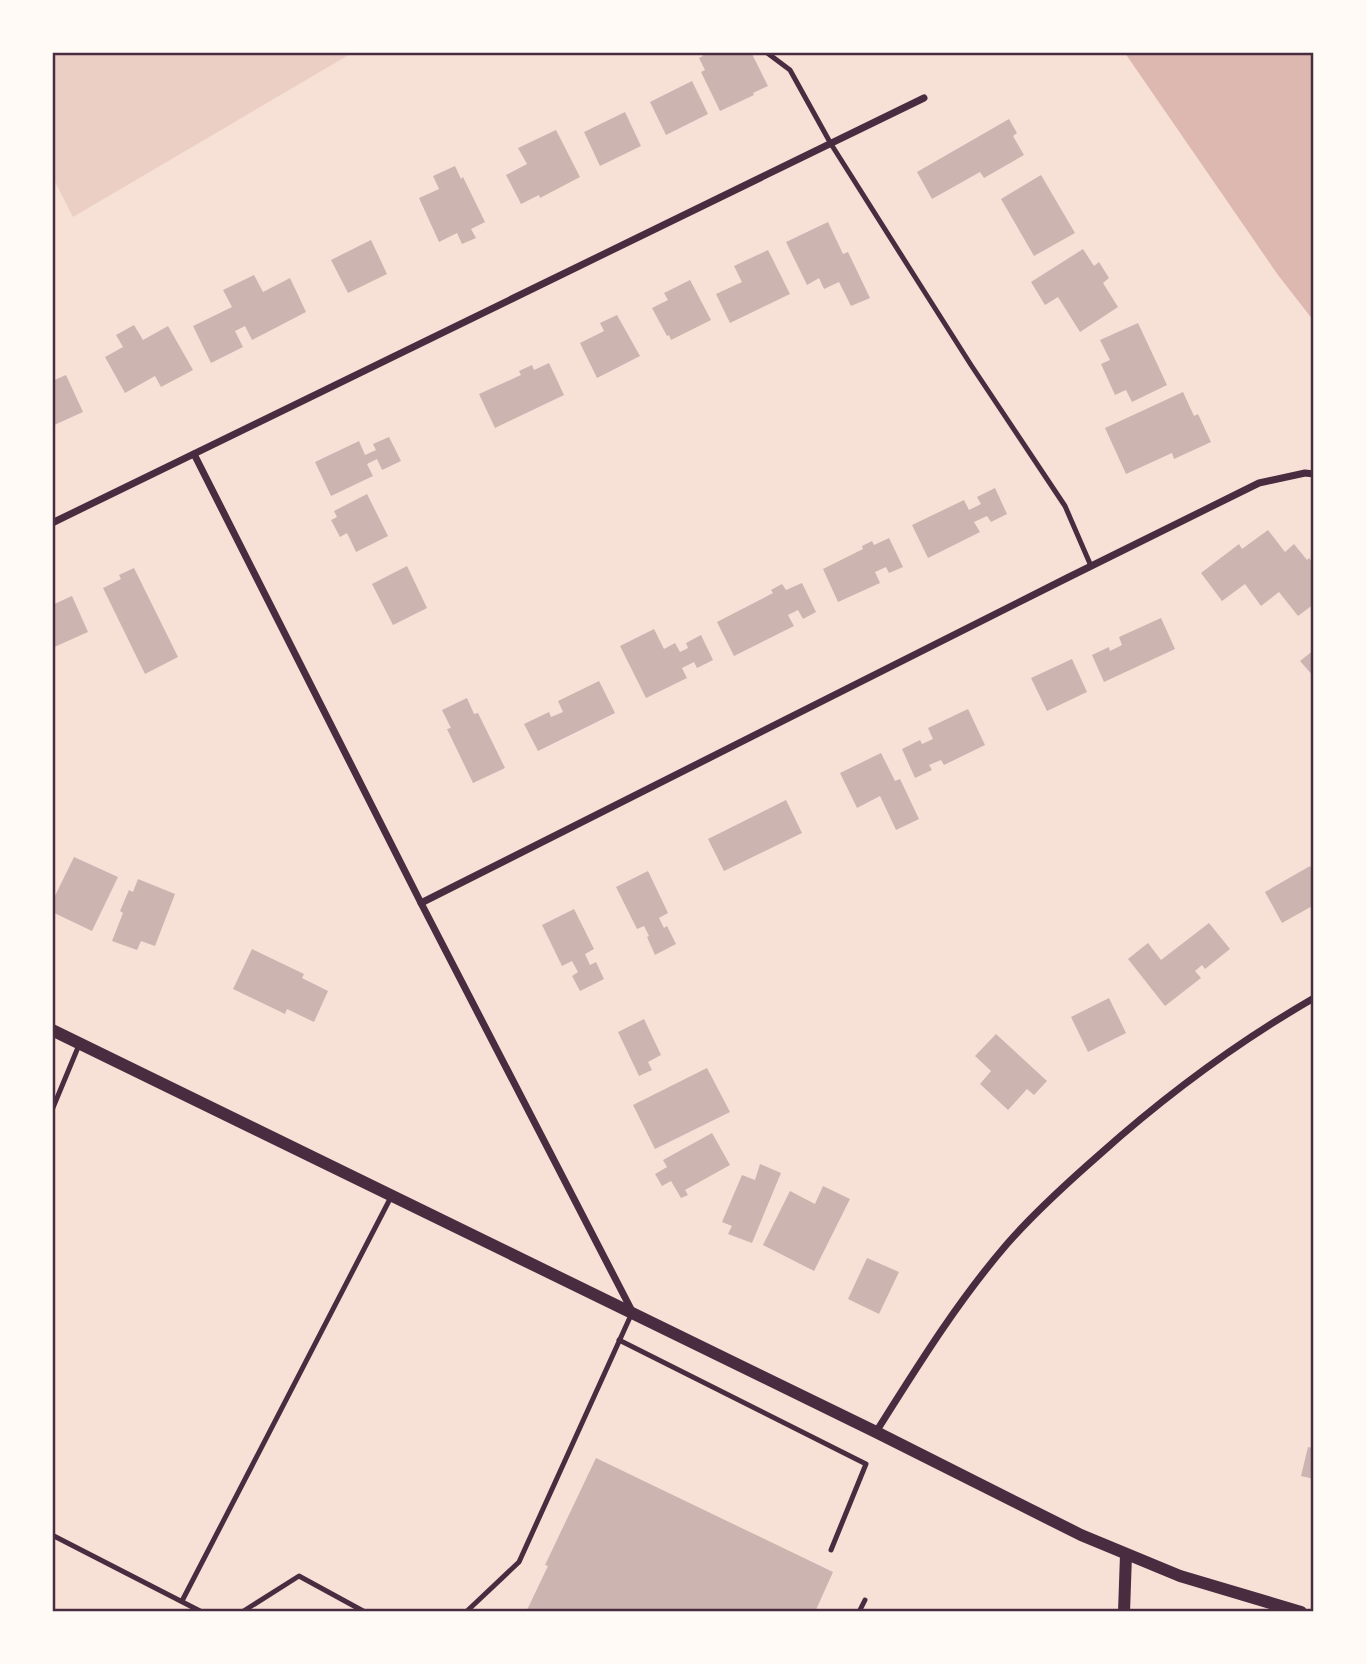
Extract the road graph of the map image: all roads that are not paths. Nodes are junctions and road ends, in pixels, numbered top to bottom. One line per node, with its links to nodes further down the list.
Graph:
1 (766, 52): 3 (lane)
2 (924, 98): 3 (street)
3 (831, 144): 4 (street); 7 (lane)
4 (194, 454): 6 (street); 8 (street)
5 (1314, 474): 7 (street)
6 (52, 523)
7 (1091, 566): 8 (street)
8 (421, 903): 14 (street)
9 (1314, 998): 16 (street)
10 (52, 1030): 11 (street)
11 (80, 1042): 12 (lane); 13 (street)
12 (52, 1110)
13 (392, 1195): 14 (street); 21 (lane)
14 (632, 1312): 15 (lane); 16 (street)
15 (619, 1340): 18 (lane); 25 (lane)
16 (876, 1432): 19 (street)
17 (52, 1535): 21 (lane)
18 (831, 1550)
19 (1126, 1555): 27 (street); 28 (street)
20 (865, 1600): 26 (lane)
21 (182, 1601): 22 (lane)
22 (202, 1612)
23 (242, 1612): 24 (lane)
24 (365, 1612)
25 (466, 1612)
26 (859, 1612)
27 (1124, 1612)
28 (1301, 1612)

